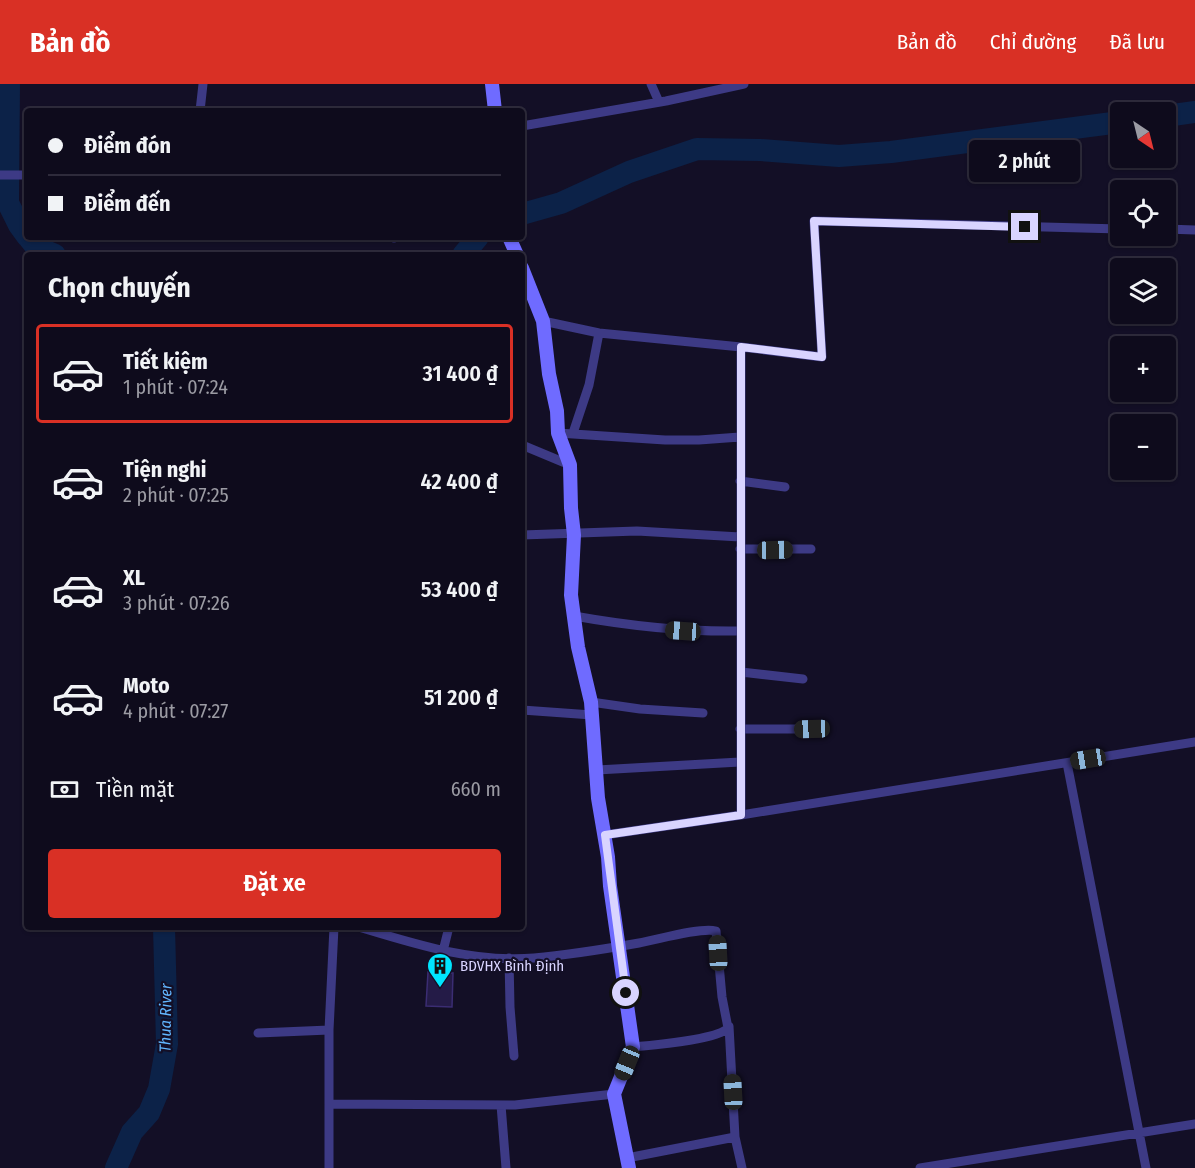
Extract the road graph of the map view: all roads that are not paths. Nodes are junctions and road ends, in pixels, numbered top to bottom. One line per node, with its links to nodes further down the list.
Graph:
1 (203, 84): 6 (street)
2 (492, 84): 7 (street)
3 (651, 84): 5 (street)
4 (744, 84): 5 (street)
5 (659, 102): 8 (street)
6 (200, 108)
7 (495, 108)
8 (525, 125)
9 (0, 175): 10 (street)
10 (24, 175)
11 (1110, 228): 17 (street)
12 (1176, 229): 13 (street)
13 (1195, 230)
14 (525, 276): 15 (street)
15 (543, 321): 16 (street); 18 (street)
16 (599, 333): 17 (street); 19 (street)
17 (741, 347): 20 (street)
18 (558, 433): 19 (street); 22 (street)
19 (573, 433): 20 (street)
20 (740, 437): 23 (street)
21 (525, 446): 22 (street)
22 (570, 465): 26 (street)
23 (740, 481): 24 (street); 27 (street)
24 (785, 487)
25 (525, 535): 26 (street)
26 (574, 535): 27 (street); 30 (street)
27 (740, 537): 28 (street)
28 (740, 549): 29 (street); 31 (street)
29 (811, 549)
30 (574, 616): 31 (street); 34 (street)
31 (740, 631): 32 (street)
32 (741, 672): 33 (street); 37 (street)
33 (803, 679)
34 (592, 709): 35 (street); 36 (street); 42 (street)
35 (525, 710)
36 (703, 713)
37 (740, 729): 38 (street); 40 (street)
38 (812, 729)
39 (1195, 742): 41 (street)
40 (740, 762): 42 (street); 43 (street)
41 (1067, 763): 43 (street); 60 (street)
42 (597, 770): 44 (street)
43 (741, 815): 44 (street)
44 (605, 835): 48 (street)
45 (334, 930): 52 (street)
46 (369, 930): 49 (street)
47 (448, 930): 49 (street)
48 (620, 946): 50 (street); 51 (street); 54 (street)
49 (443, 951): 50 (street)
50 (509, 958): 55 (street)
51 (729, 1026): 54 (street); 61 (street)
52 (329, 1030): 53 (street); 57 (street)
53 (258, 1033)
54 (633, 1047): 56 (street)
55 (514, 1056)
56 (614, 1094): 58 (street); 62 (street)
57 (329, 1104): 58 (street); 63 (street)
58 (501, 1105): 64 (street)
59 (1195, 1124): 60 (street)
60 (1140, 1133): 66 (street); 67 (street)
61 (735, 1137): 62 (street); 65 (street)
62 (628, 1163)
63 (329, 1168)
64 (506, 1168)
65 (741, 1168)
66 (920, 1168)
67 (1146, 1168)

